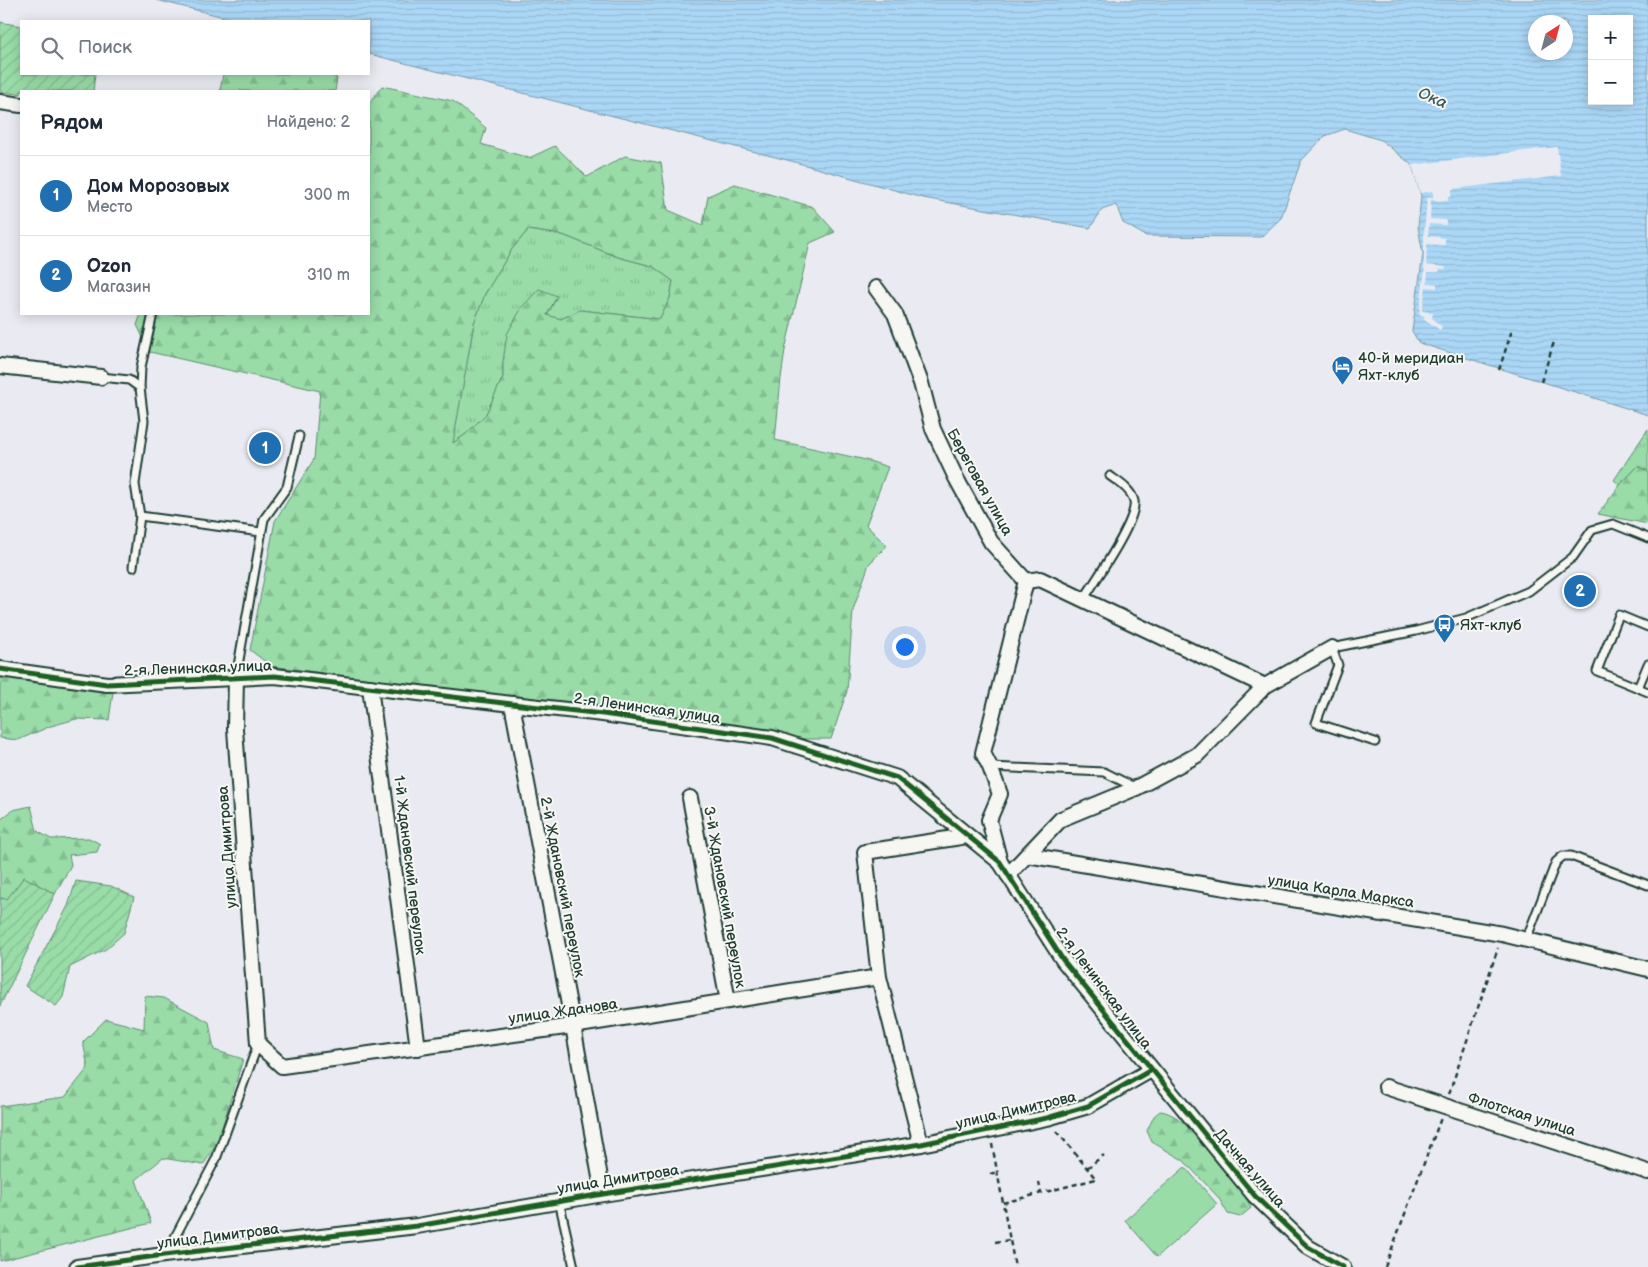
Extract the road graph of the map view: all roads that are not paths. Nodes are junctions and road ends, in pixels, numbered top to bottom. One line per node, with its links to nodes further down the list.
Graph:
1 (0, 102): 2 (street)
2 (20, 105)
3 (876, 288): 14 (street, Береговая улица)
4 (153, 315): 7 (lane)
5 (0, 366): 6 (street)
6 (101, 377): 7 (lane)
7 (140, 388): 10 (lane)
8 (299, 436): 11 (lane)
9 (1110, 476): 15 (lane)
10 (140, 516): 11 (lane); 13 (lane)
11 (261, 532): 20 (lane)
12 (1648, 538): 17 (lane)
13 (133, 567)
14 (1026, 581): 15 (street); 27 (street)
15 (1083, 600): 21 (street)
16 (1648, 628): 23 (lane)
17 (1332, 648): 21 (street); 26 (lane)
18 (1648, 664): 23 (lane)
19 (0, 669): 20 (street, 2-я Ленинская улица)
20 (236, 677): 22 (street, 2-я Ленинская улица); 40 (street, улица Димитрова)
21 (1264, 686): 28 (street)
22 (370, 687): 25 (street, 2-я Ленинская улица); 41 (street, 1-й Ждановский переулок)
23 (1638, 688): 24 (lane)
24 (1648, 692)
25 (512, 704): 30 (street, 2-я Ленинская улица); 39 (street, 2-й Ждановский переулок)
26 (1375, 742)
27 (990, 767): 28 (lane); 32 (street)
28 (1136, 788): 31 (street)
29 (690, 798): 38 (street, 3-й Ждановский переулок)
30 (967, 836): 32 (street, 2-я Ленинская улица); 37 (street)
31 (1027, 855): 33 (street); 35 (street, улица Карла Маркса)
32 (1000, 862): 33 (street, 2-я Ленинская улица)
33 (1008, 875): 42 (street, 2-я Ленинская улица)
34 (1648, 885): 35 (lane)
35 (1526, 940): 36 (street, улица Карла Маркса)
36 (1648, 969)
37 (879, 977): 38 (street, улица Жданова); 44 (street)
38 (728, 1001): 39 (street, улица Жданова)
39 (573, 1026): 41 (street, улица Жданова); 46 (street, 2-й Ждановский переулок)
40 (258, 1044): 41 (street, улица Жданова); 48 (lane)
41 (418, 1048)
42 (1151, 1070): 44 (street, улица Димитрова); 51 (street, Дачная улица)
43 (1386, 1087): 45 (street, Флотская улица)
44 (921, 1144): 46 (street, улица Димитрова)
45 (1648, 1172)
46 (603, 1194): 47 (street, улица Димитрова)
47 (559, 1201): 48 (street, улица Димитрова); 50 (lane)
48 (173, 1254): 49 (street, улица Димитрова)
49 (77, 1267)
50 (574, 1267)
51 (1343, 1267)

